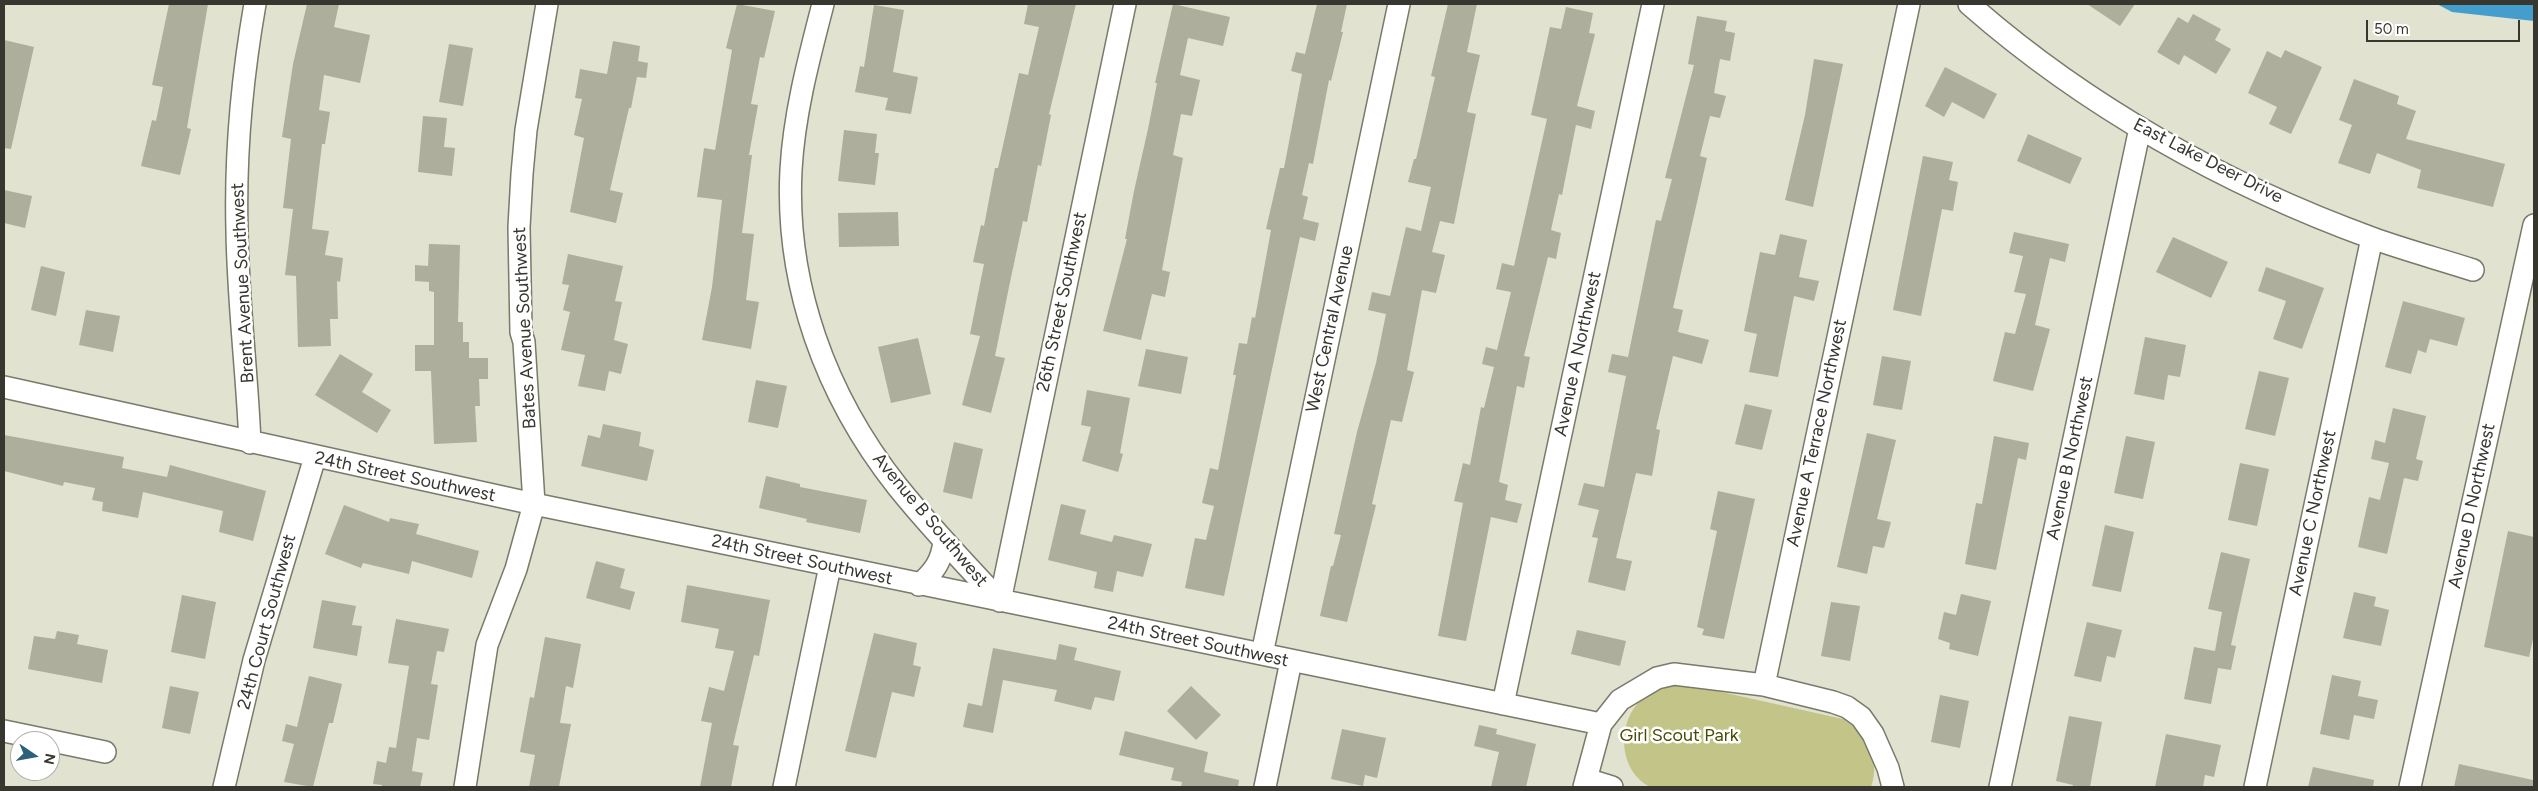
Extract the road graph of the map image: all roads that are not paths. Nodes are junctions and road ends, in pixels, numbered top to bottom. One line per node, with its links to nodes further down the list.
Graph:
1 (255, 4): 14 (street, Brent Avenue Southwest)
2 (547, 4): 16 (street, Bates Avenue Southwest)
3 (824, 4): 17 (street, Avenue B Southwest)
4 (1124, 4): 20 (street, 26th Street Southwest)
5 (1399, 4): 21 (street, West Central Avenue)
6 (1654, 4): 24 (street, Avenue A Northwest)
7 (1909, 4): 23 (street, Avenue A Terrace Northwest)
8 (1969, 4): 9 (street, East Lake Deer Drive)
9 (2140, 128): 11 (street, East Lake Deer Drive); 35 (street, Avenue B Northwest)
10 (2534, 224): 37 (street, Avenue D Northwest)
11 (2372, 238): 12 (street, East Lake Deer Drive); 36 (street, Avenue C Northwest)
12 (2473, 270)
13 (4, 387): 14 (street, 24th Street Southwest)
14 (250, 443): 15 (street, 24th Street Southwest)
15 (315, 457): 16 (street, 24th Street Southwest); 29 (street, 24th Court Southwest)
16 (534, 504): 18 (street, 24th Street Southwest); 30 (street)
17 (944, 541): 19 (street); 20 (street, Avenue B Southwest)
18 (830, 566): 19 (street, 24th Street Southwest); 31 (street)
19 (919, 585): 20 (street, 24th Street Southwest)
20 (1000, 601): 21 (street, 24th Street Southwest)
21 (1262, 654): 22 (street, 24th Street Southwest)
22 (1291, 661): 24 (street, 24th Street Southwest); 32 (street)
23 (1764, 685): 25 (street); 34 (street)
24 (1503, 704): 25 (street, 24th Street Southwest)
25 (1602, 724): 28 (street)
26 (4, 731): 27 (street)
27 (105, 752)
28 (1585, 783): 33 (street)
29 (224, 787)
30 (465, 787)
31 (784, 787)
32 (1265, 787)
33 (1612, 787)
34 (1895, 787)
35 (2000, 787)
36 (2255, 787)
37 (2410, 787)

